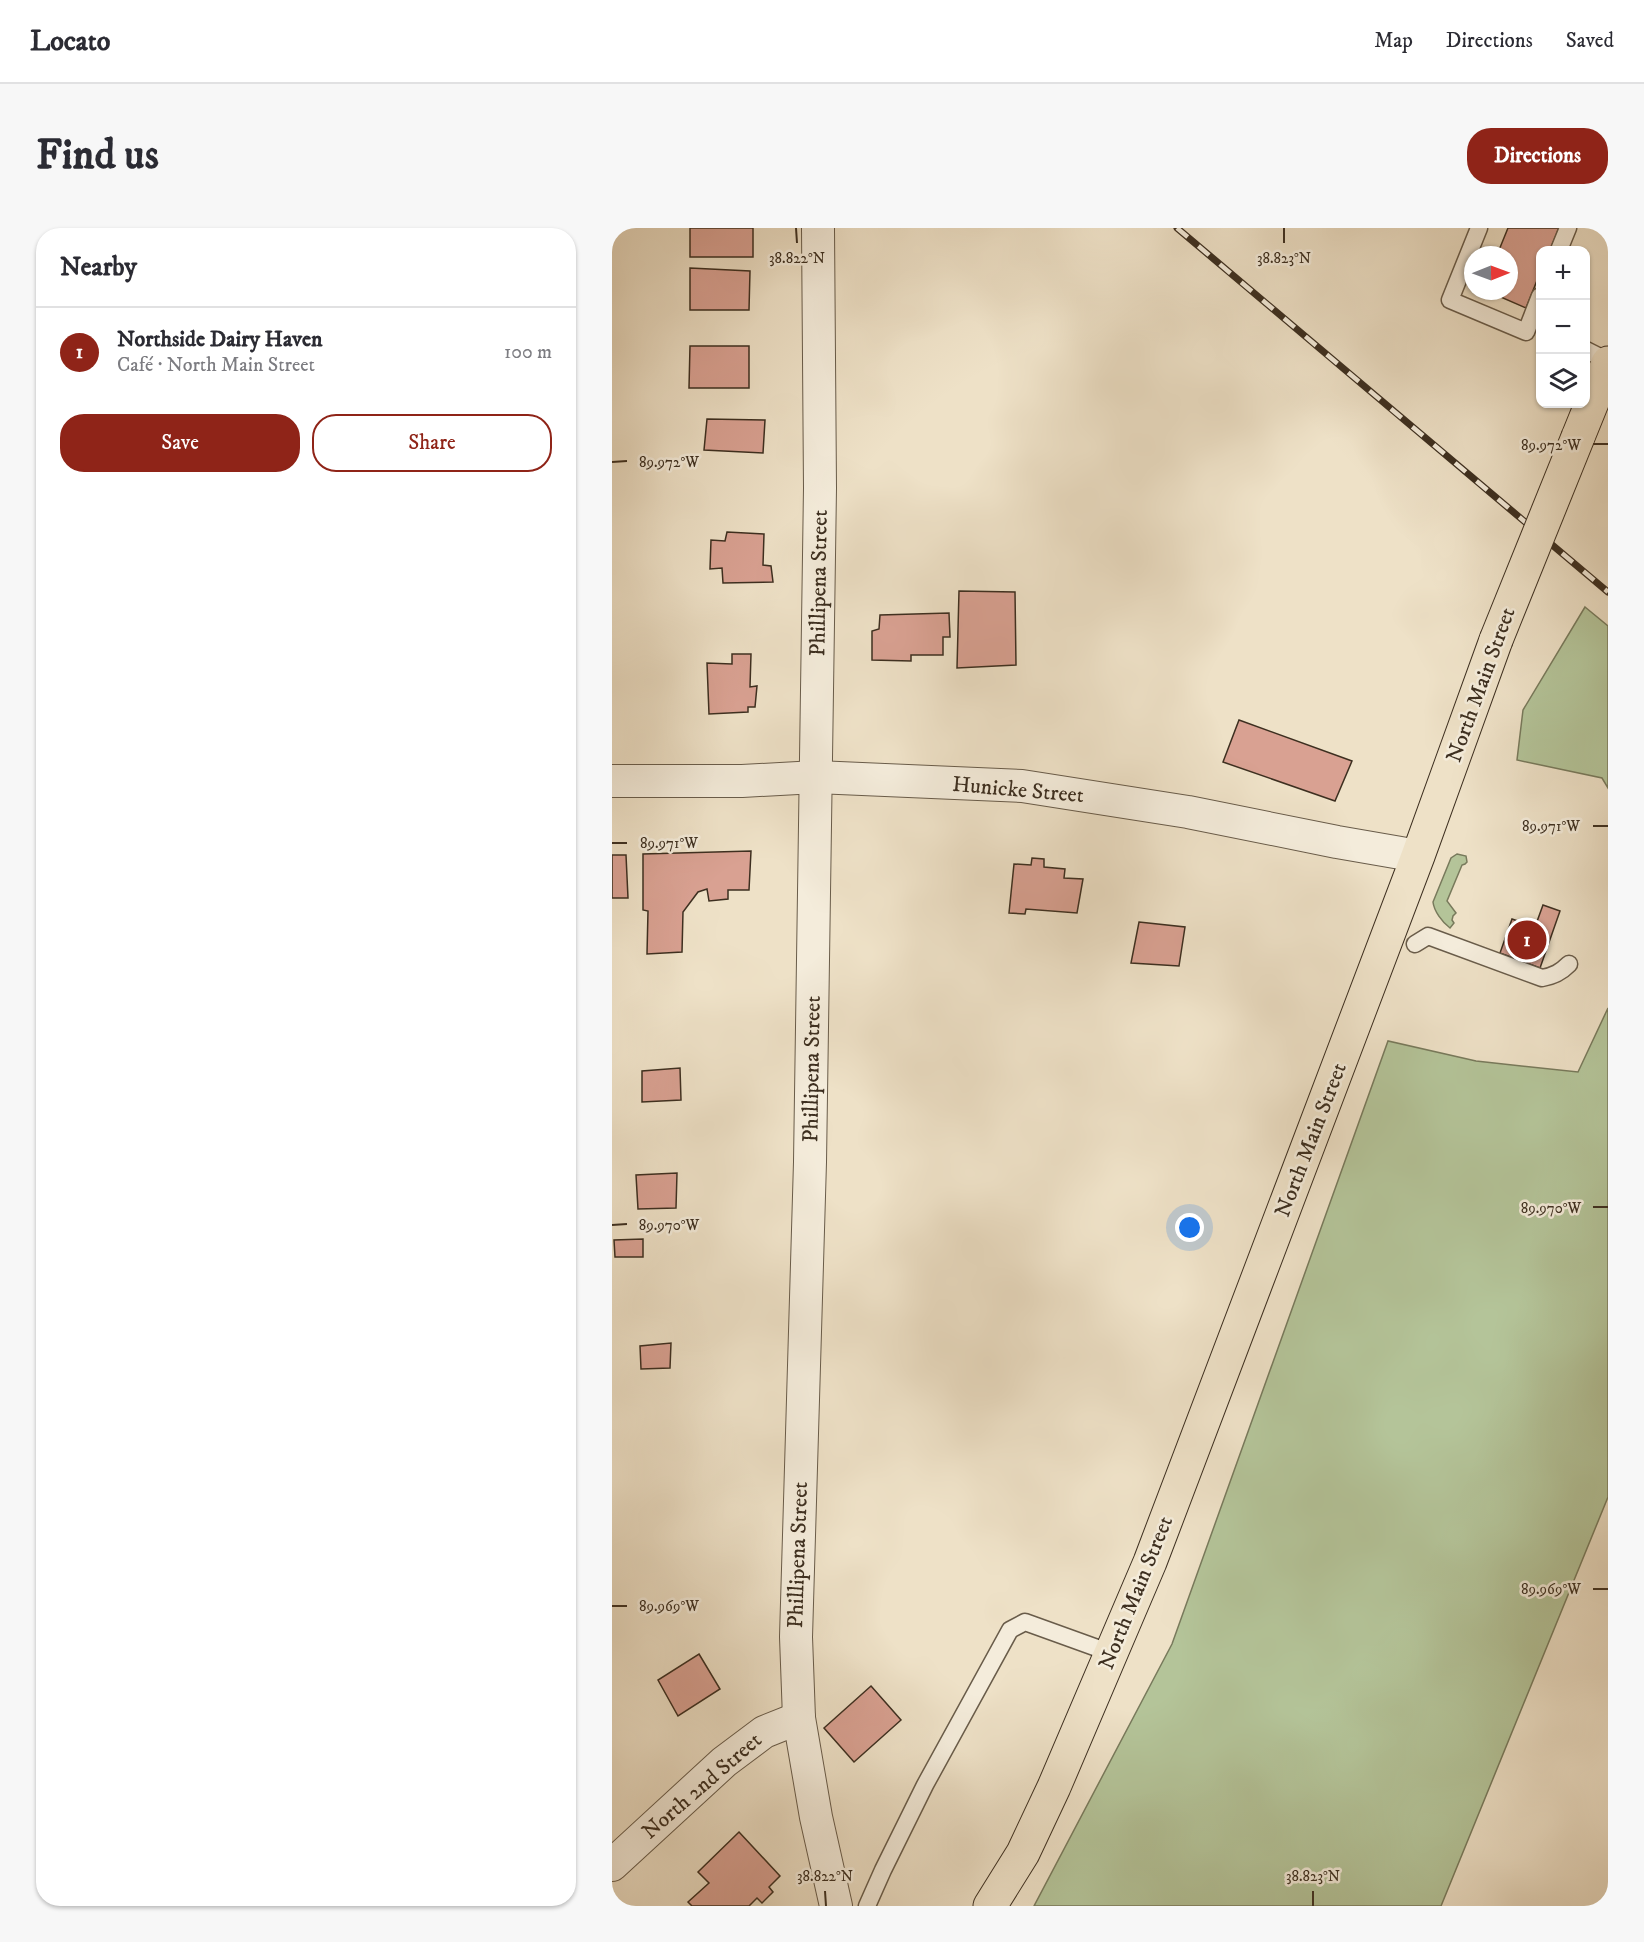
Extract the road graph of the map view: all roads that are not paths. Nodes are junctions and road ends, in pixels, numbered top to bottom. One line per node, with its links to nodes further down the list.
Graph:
1 (818, 228): 9 (street, Phillipena Street)
2 (1479, 228): 6 (lane)
3 (1568, 228): 4 (lane)
4 (1561, 246)
5 (1539, 300): 6 (lane)
6 (1535, 325)
7 (1590, 352): 8 (lane)
8 (1608, 362): 11 (main road, North Main Street, bridge)
9 (816, 777): 10 (street, Hunicke Street); 11 (street, Hunicke Street); 15 (street, Phillipena Street)
10 (612, 781)
11 (1418, 856): 14 (main road, North Main Street)
12 (1416, 944): 13 (lane)
13 (1569, 964)
14 (1111, 1653): 18 (lane); 19 (main road, North Main Street)
15 (799, 1718): 16 (street, North 2nd Street); 17 (street, Phillipena Street)
16 (612, 1865)
17 (836, 1906)
18 (867, 1906)
19 (990, 1906)

